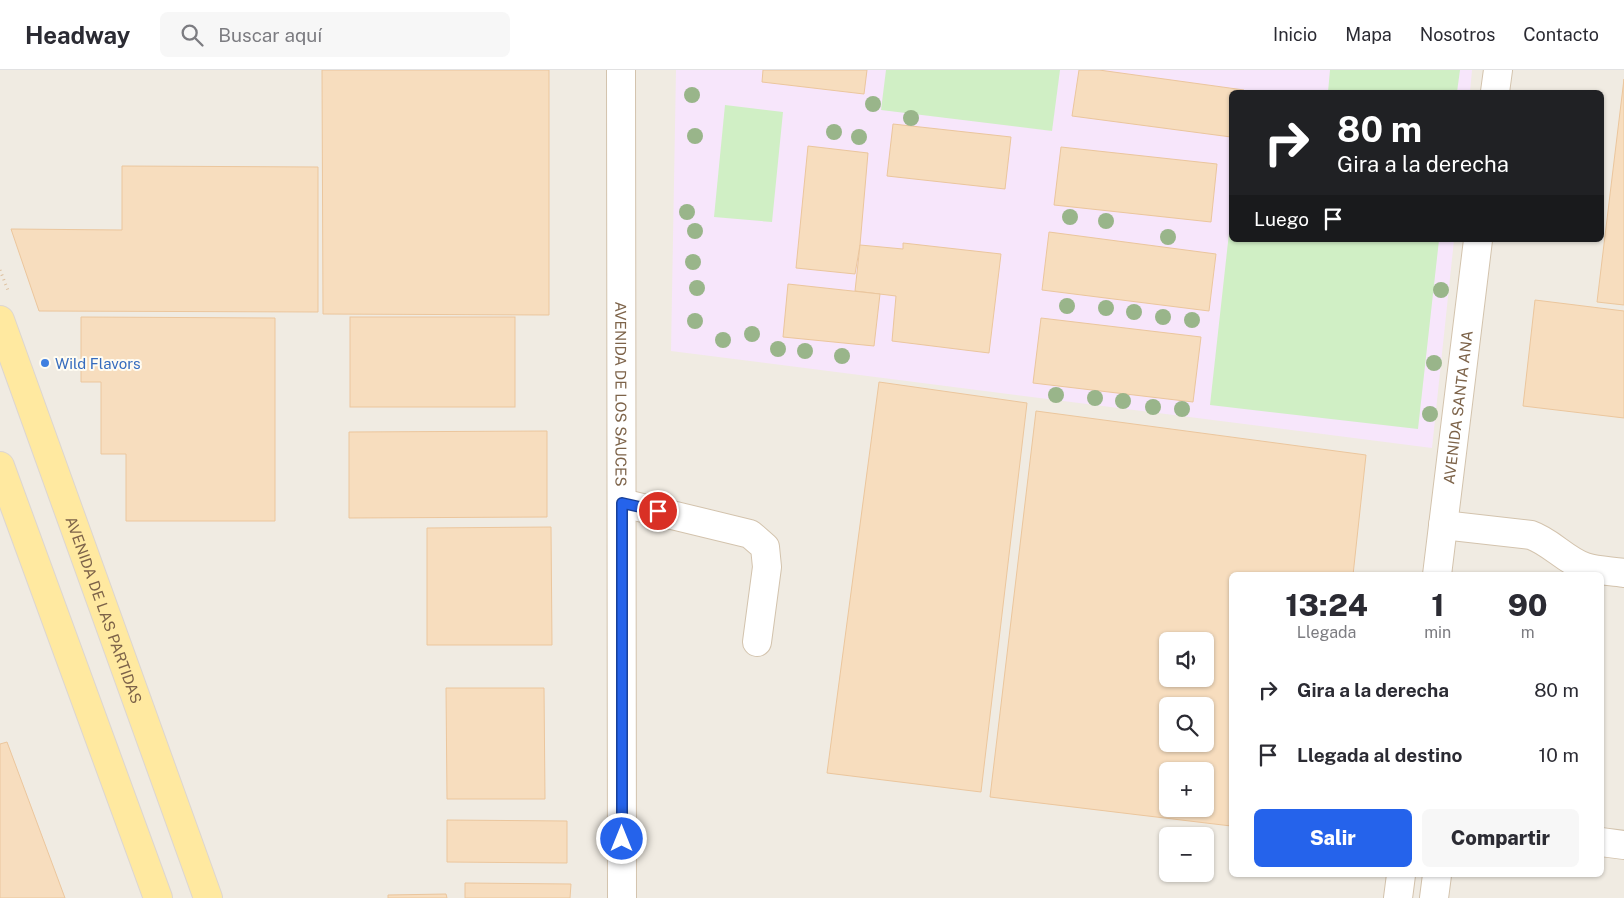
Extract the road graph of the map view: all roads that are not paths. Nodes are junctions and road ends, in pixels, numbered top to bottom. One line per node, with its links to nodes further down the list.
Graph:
1 (622, 70): 7 (street, AVENIDA DE LOS SAUCES)
2 (1498, 70): 3 (street)
3 (1495, 90)
4 (1478, 242): 8 (street, AVENIDA SANTA ANA)
5 (0, 320): 17 (main road, AVENIDA DE LAS PARTIDAS)
6 (0, 466): 16 (main road)
7 (622, 503): 11 (street); 18 (street, AVENIDA DE LOS SAUCES)
8 (1443, 525): 9 (street, AVENIDA SANTA ANA); 10 (street)
9 (1437, 572)
10 (1624, 573)
11 (757, 642)
12 (1604, 842): 13 (street)
13 (1624, 845)
14 (1401, 877): 19 (street)
15 (1436, 877): 20 (street)
16 (158, 898)
17 (208, 898)
18 (622, 898)
19 (1398, 898)
20 (1434, 898)

